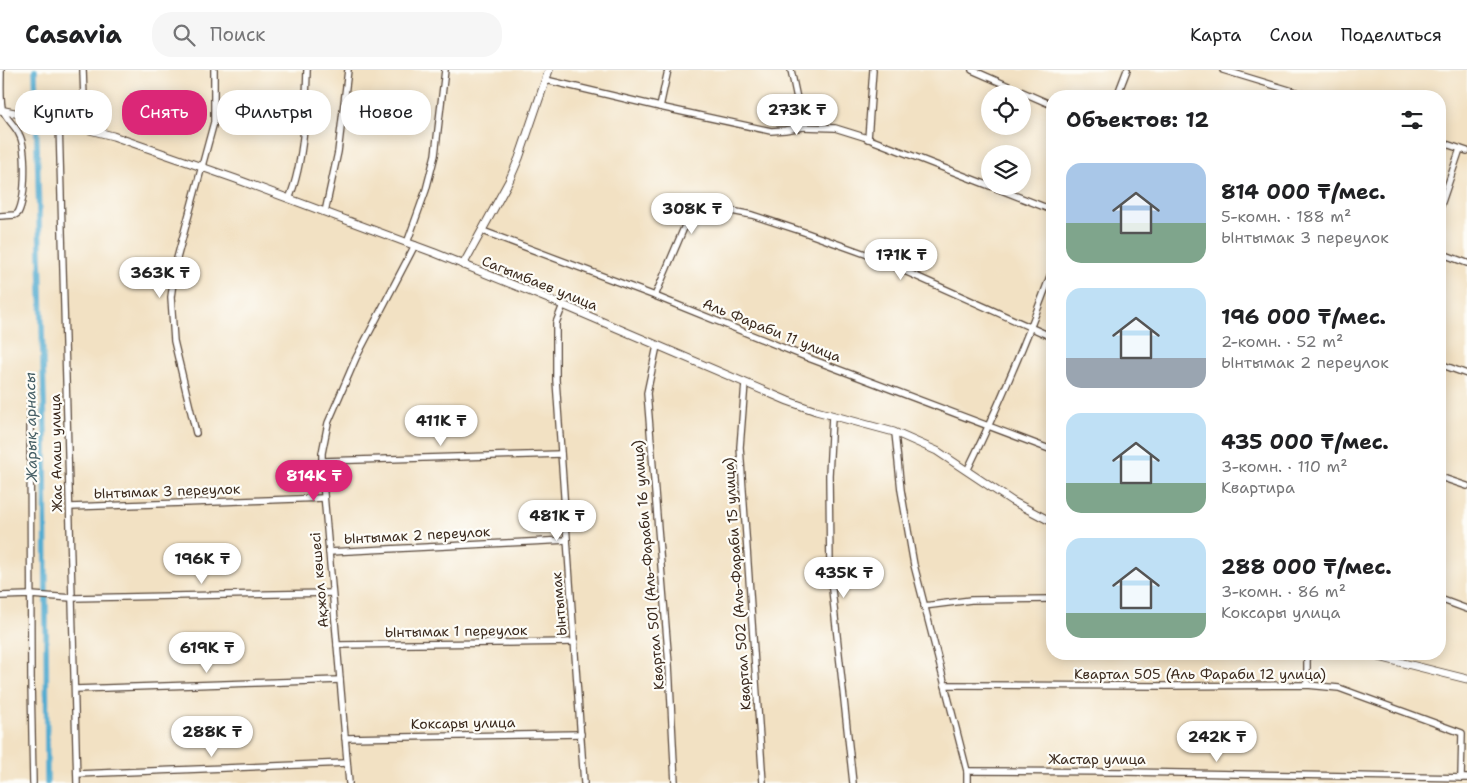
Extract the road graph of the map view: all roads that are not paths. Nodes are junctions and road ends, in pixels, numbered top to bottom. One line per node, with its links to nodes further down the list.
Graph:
1 (0, 70): 20 (street)
2 (83, 70): 15 (street)
3 (214, 70): 29 (street)
4 (307, 70): 33 (street)
5 (348, 70): 35 (street)
6 (445, 70): 38 (street, Ақжол көшесі)
7 (549, 70): 14 (street)
8 (668, 70): 19 (street)
9 (791, 70): 22 (street)
10 (873, 70): 25 (street)
11 (972, 70): 18 (street)
12 (1127, 70): 16 (street)
13 (1224, 70): 17 (street)
14 (546, 80): 19 (street); 37 (street)
15 (84, 90)
16 (1119, 90)
17 (1289, 90)
18 (1046, 102)
19 (660, 107): 22 (street)
20 (1, 110): 21 (street, Сагымбаев улица); 36 (street)
21 (15, 113)
22 (803, 127): 25 (street)
23 (59, 135): 63 (street, Жас Алаш улица)
24 (106, 135): 29 (street, Сагымбаев улица)
25 (868, 139): 30 (street)
26 (1446, 144): 27 (street)
27 (1460, 149): 28 (street); 31 (street)
28 (1467, 151)
29 (202, 167): 33 (street, Сагымбаев улица); 54 (street)
30 (981, 183)
31 (1446, 190)
32 (1013, 195): 34 (street)
33 (289, 199): 35 (street, Сагымбаев улица)
34 (1046, 208)
35 (325, 212): 38 (street, Сагымбаев улица)
36 (0, 216)
37 (483, 231): 41 (street); 43 (street, Аль Фараби 11 улица)
38 (411, 244): 41 (street, Сагымбаев улица); 58 (street, Ақжол көшесі)
39 (1446, 255): 40 (street)
40 (1467, 263)
41 (463, 265): 44 (street, Сагымбаев улица)
42 (1046, 286): 45 (street)
43 (655, 296): 45 (street); 53 (street, Аль Фараби 11 улица)
44 (562, 305): 47 (street, Сагымбаев улица); 57 (street, Ынтымак)
45 (1030, 329): 46 (street); 53 (street)
46 (1046, 336)
47 (656, 346): 50 (street, Сагымбаев улица); 94 (street, Квартал 501 (Аль-Фараби 16 улица))
48 (1446, 366): 49 (street)
49 (1467, 374)
50 (745, 383): 52 (street, Сагымбаев улица); 95 (street, Квартал 502 (Аль-Фараби 15 улица))
51 (30, 399): 68 (street)
52 (832, 416): 55 (street, Сагымбаев улица); 96 (street)
53 (989, 426): 56 (street, Аль Фараби 11 улица); 59 (street)
54 (196, 433)
55 (895, 433): 59 (street, Сагымбаев улица); 73 (street)
56 (1046, 448)
57 (561, 454): 58 (street); 65 (street, Ынтымак)
58 (322, 461): 62 (street, Ақжол көшесі)
59 (967, 471): 64 (street, Сагымбаев улица)
60 (1446, 478): 61 (street)
61 (1467, 486)
62 (324, 498): 63 (street, Ынтымак 3 переулок); 66 (street, Ақжол көшесі)
63 (70, 507): 70 (street, Жас Алаш улица)
64 (1046, 519)
65 (567, 540): 66 (street, Ынтымак 2 переулок); 75 (street, Ынтымак)
66 (329, 552): 67 (street, Ақжол көшесі)
67 (332, 593): 70 (street); 76 (street, Ақжол көшесі)
68 (31, 595): 69 (street); 70 (street); 90 (street)
69 (0, 596)
70 (72, 598): 83 (street, Жас Алаш улица)
71 (1046, 598): 73 (street)
72 (1446, 601): 74 (street)
73 (924, 606): 82 (street)
74 (1467, 609)
75 (575, 642): 76 (street, Ынтымак 1 переулок); 84 (street, Ынтымак)
76 (337, 645): 80 (street, Ақжол көшесі)
77 (1307, 660): 81 (street)
78 (1391, 660): 79 (street)
79 (1467, 679)
80 (340, 680): 83 (street); 85 (street, Ақжол көшесі)
81 (1307, 684): 82 (street, Квартал 505 (Аль Фараби 12 улица)); 89 (street, Квартал 505 (Аль Фараби 12 улица))
82 (945, 685): 87 (street)
83 (75, 689): 88 (street, Жас Алаш улица)
84 (581, 734): 85 (street, Коксары улица); 93 (street, Ынтымак)
85 (345, 738): 86 (street, Ақжол көшесі)
86 (347, 763): 88 (street); 92 (street, Ақжол көшесі)
87 (967, 771): 89 (street, Жастар улица); 97 (street)
88 (77, 774): 91 (street, Жас Алаш улица)
89 (1464, 778)
90 (33, 783)
91 (77, 783)
92 (349, 783)
93 (584, 783)
94 (675, 783)
95 (763, 783)
96 (854, 783)
97 (966, 783)

